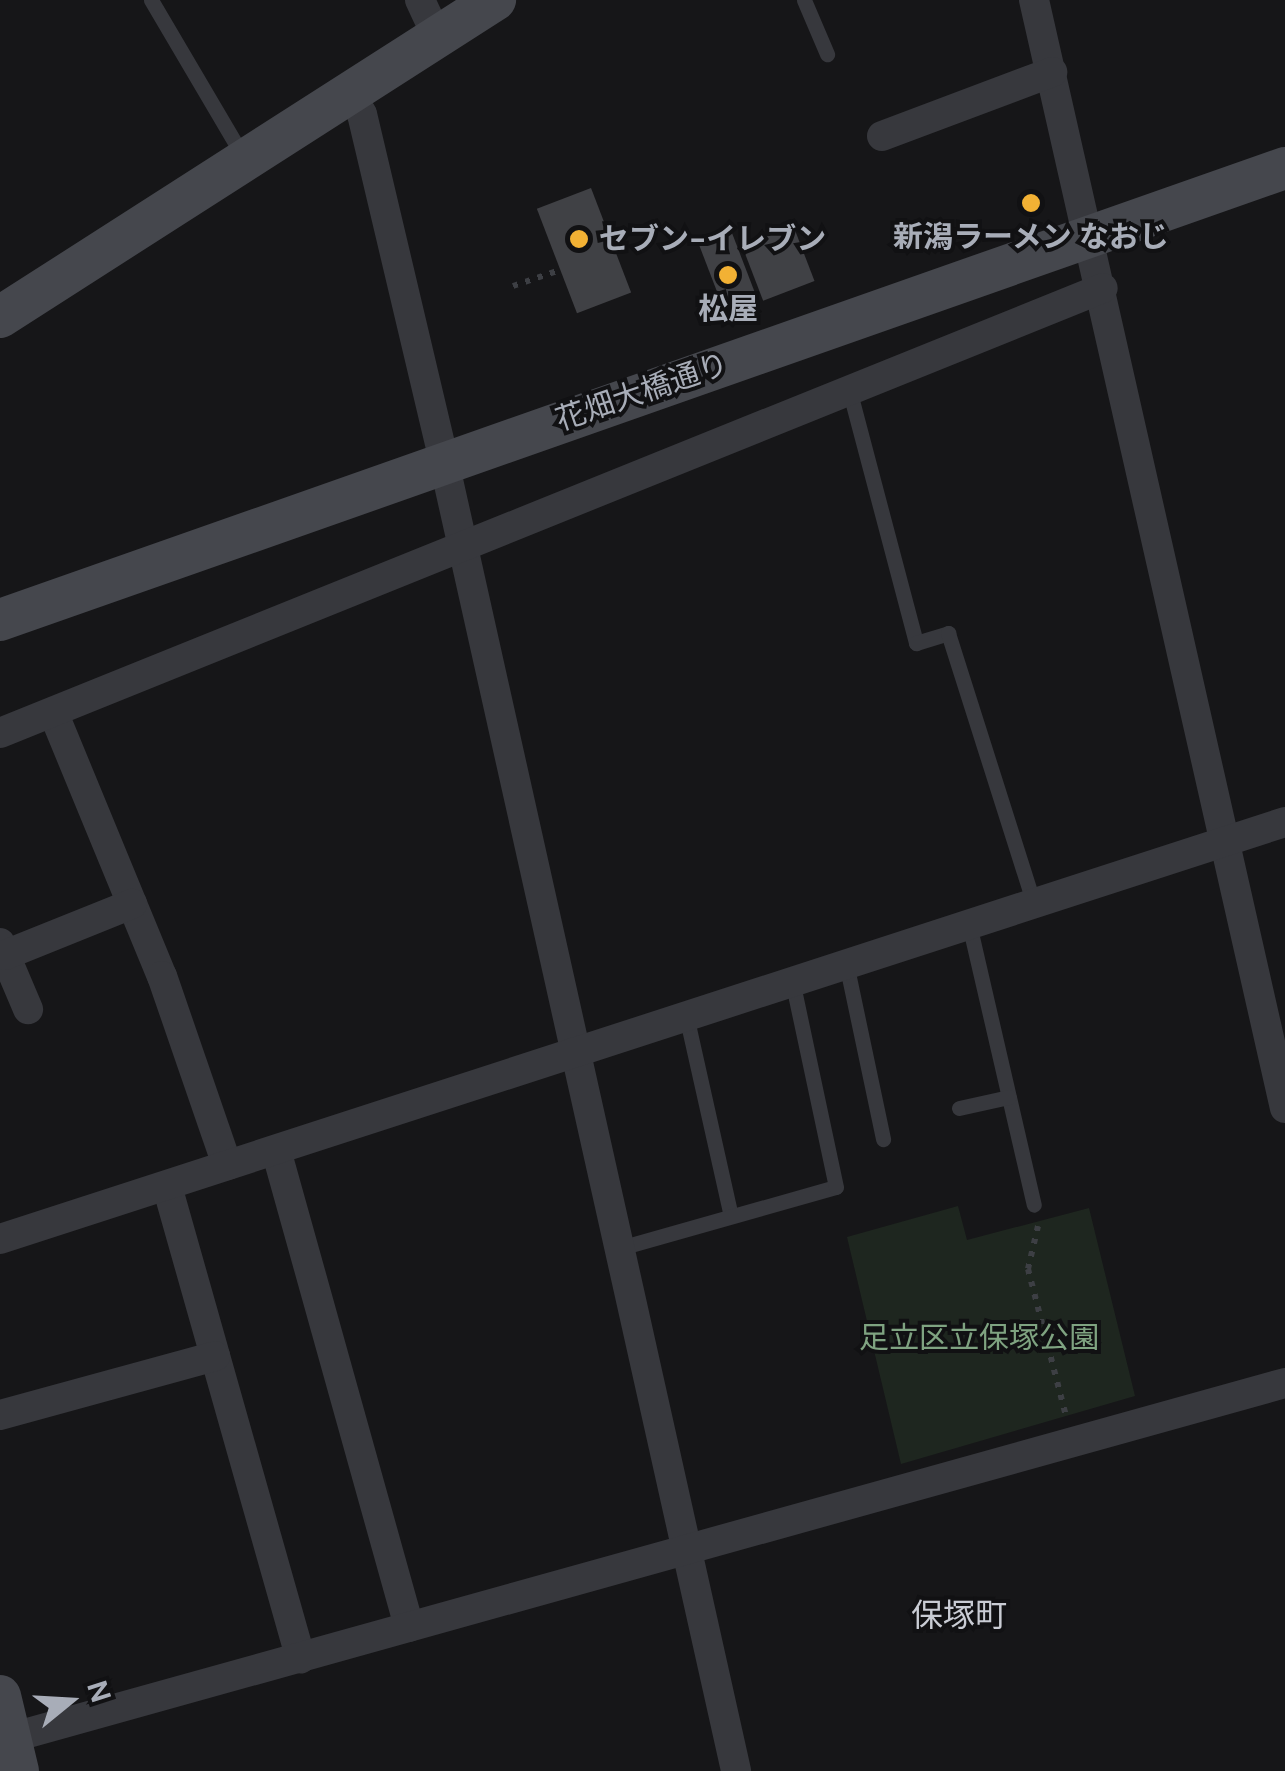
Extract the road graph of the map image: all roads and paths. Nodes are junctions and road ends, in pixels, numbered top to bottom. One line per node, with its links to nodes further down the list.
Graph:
1 (151, 0): 10 (lane)
2 (495, 0): 5 (street)
3 (804, 0): 6 (lane)
4 (1034, 0): 7 (street)
5 (428, 18): 8 (street)
6 (827, 54)
7 (1052, 72): 9 (street); 12 (street)
8 (349, 89): 10 (street); 18 (street)
9 (882, 136)
10 (245, 160): 16 (street)
11 (1285, 168): 12 (street, 花畑大橋通り)
12 (1091, 234): 15 (street); 18 (street, 花畑大橋通り)
13 (560, 270): 14 (path)
14 (512, 286)
15 (1103, 288): 17 (street); 24 (street)
16 (0, 317)
17 (850, 389): 19 (street); 26 (lane)
18 (444, 462): 19 (street); 20 (street, 花畑大橋通り)
19 (462, 548): 21 (street); 33 (street)
20 (0, 620)
21 (53, 712): 22 (street); 25 (street)
22 (0, 734)
23 (1285, 822): 24 (street)
24 (1227, 840): 26 (street); 36 (street)
25 (132, 904): 28 (street); 39 (street)
26 (1034, 904): 27 (street)
27 (970, 924): 29 (street); 34 (lane)
28 (2, 949): 31 (street)
29 (846, 964): 30 (street); 37 (lane)
30 (792, 980): 32 (street); 42 (lane)
31 (28, 1009)
32 (686, 1015): 33 (street); 42 (lane)
33 (574, 1051): 38 (street); 44 (street)
34 (1009, 1097): 35 (lane); 41 (lane)
35 (959, 1108)
36 (1285, 1108)
37 (883, 1139)
38 (276, 1150): 39 (street); 50 (street)
39 (227, 1165): 40 (street)
40 (167, 1186): 43 (street); 45 (street)
41 (1034, 1205): 48 (path)
42 (731, 1216): 44 (lane)
43 (0, 1239)
44 (620, 1248): 49 (street)
45 (215, 1356): 47 (street); 51 (street)
46 (1285, 1383): 49 (street)
47 (0, 1415)
48 (1069, 1428)
49 (686, 1549): 50 (street); 54 (street)
50 (409, 1627): 51 (street)
51 (301, 1658): 53 (street)
52 (0, 1696): 53 (street)
53 (14, 1754)
54 (736, 1771)

